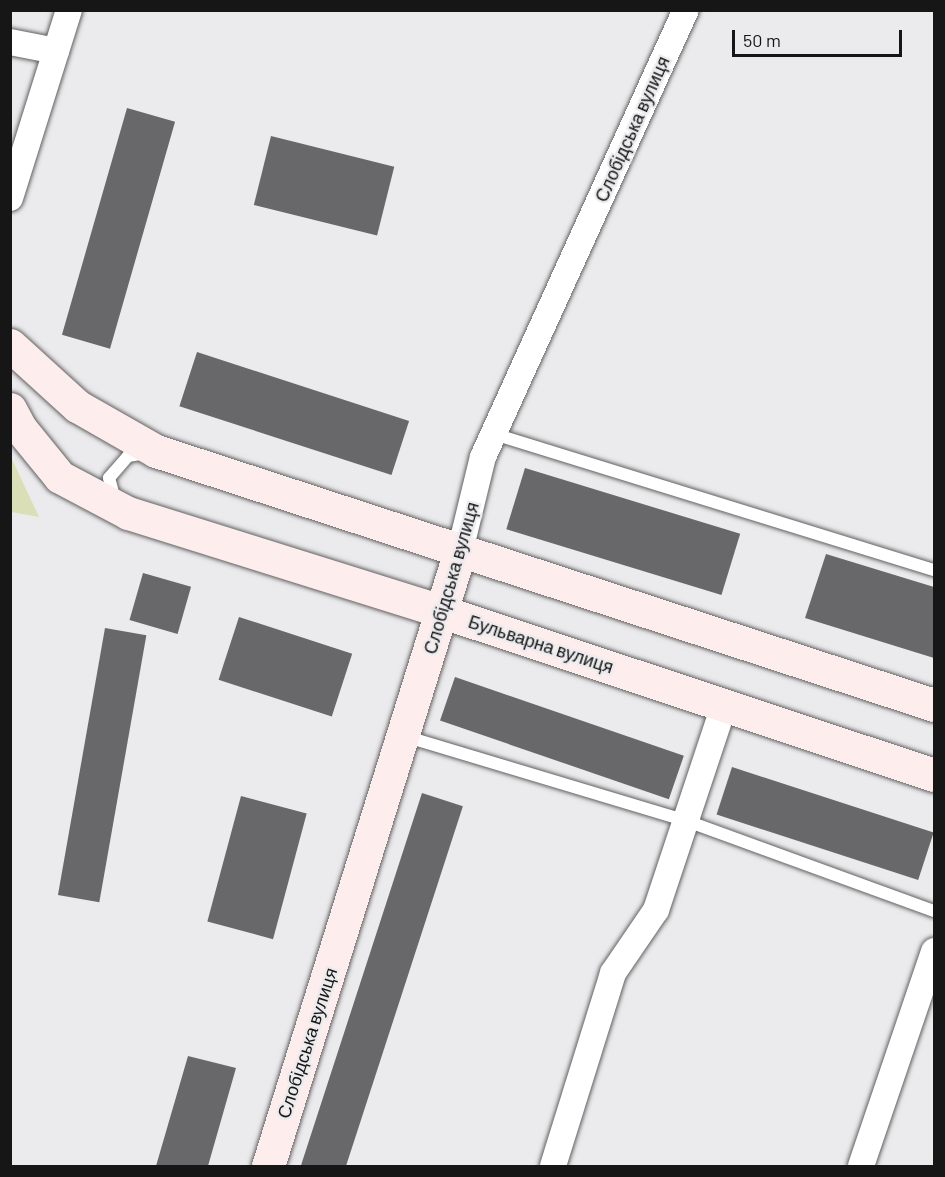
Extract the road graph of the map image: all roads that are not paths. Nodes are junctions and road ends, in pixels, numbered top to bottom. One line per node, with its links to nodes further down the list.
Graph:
1 (69, 10): 4 (street)
2 (686, 10): 8 (street, Слобідська вулиця)
3 (10, 42): 4 (street)
4 (56, 51): 5 (street)
5 (10, 198)
6 (10, 345): 9 (main road)
7 (10, 409): 10 (main road, Бульварна вулиця)
8 (494, 434): 11 (street, Слобідська вулиця); 12 (lane)
9 (156, 451): 10 (lane); 11 (main road)
10 (117, 508): 13 (main road, Бульварна вулиця)
11 (460, 551): 13 (main road, Слобідська вулиця); 15 (main road)
12 (934, 570)
13 (443, 612): 14 (main road, Бульварна вулиця); 16 (main road, Слобідська вулиця)
14 (724, 705): 17 (main road, Бульварна вулиця); 18 (street)
15 (934, 705)
16 (404, 736): 18 (lane); 21 (main road, Слобідська вулиця)
17 (934, 775)
18 (684, 820): 19 (lane); 22 (street)
19 (934, 911)
20 (934, 951): 23 (street)
21 (268, 1167)
22 (553, 1167)
23 (861, 1167)

